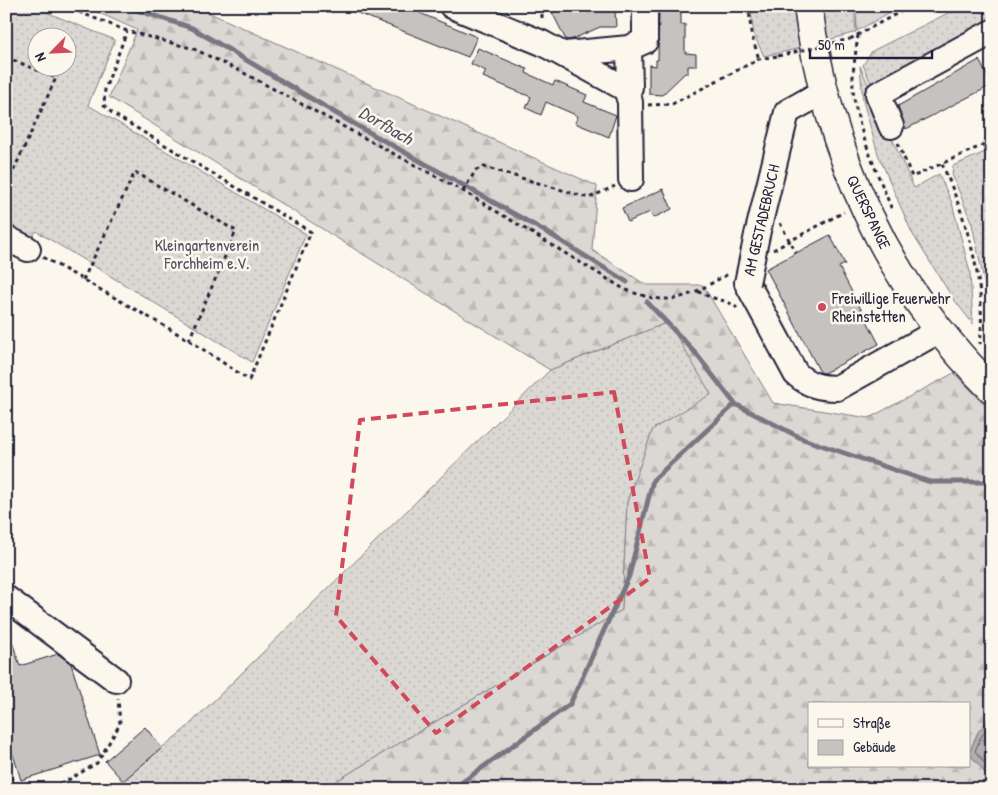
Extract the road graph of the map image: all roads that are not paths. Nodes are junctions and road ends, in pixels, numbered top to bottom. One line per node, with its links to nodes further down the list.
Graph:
1 (452, 6): 6 (street)
2 (645, 6): 5 (street)
3 (808, 6): 8 (main road, QUERSPANGE)
4 (992, 32): 9 (street)
5 (629, 48): 6 (street); 7 (street)
6 (565, 54): 7 (street)
7 (626, 89): 10 (street)
8 (823, 95): 13 (main road, QUERSPANGE); 13 (street, AM GESTADEBRUCH, bridge)
9 (891, 126)
10 (631, 179)
11 (6, 238): 12 (street)
12 (28, 249)
13 (940, 330): 14 (main road, QUERSPANGE)
14 (992, 389)
15 (6, 598): 16 (street)
16 (116, 680)

